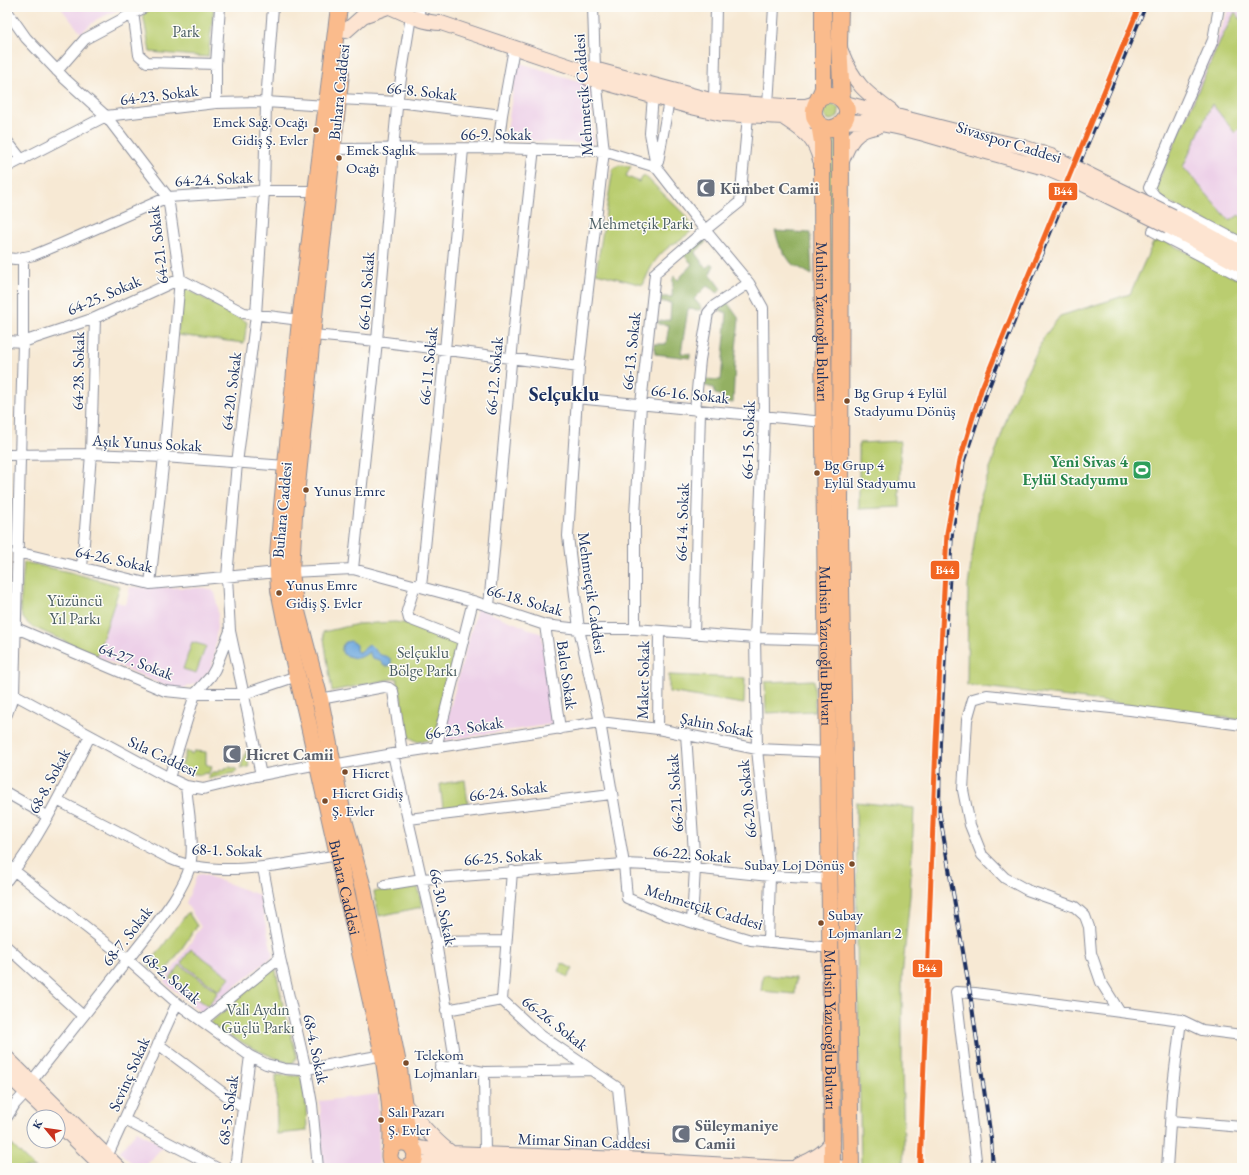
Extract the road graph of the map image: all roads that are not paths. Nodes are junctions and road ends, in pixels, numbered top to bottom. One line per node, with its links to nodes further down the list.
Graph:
1 (145, 7): 14 (street)
2 (220, 7): 19 (street)
3 (273, 7): 27 (street, 64-20. Sokak)
4 (339, 7): 28 (main road, Buhara Caddesi)
5 (349, 7): 16 (main road, Buhara Caddesi)
6 (389, 7): 15 (street); 16 (street)
7 (593, 7): 21 (street, Mehmetçik Caddesi)
8 (716, 7): 25 (street)
9 (774, 7): 31 (street)
10 (823, 7): 24 (main road, Muhsin Yazıcıoğlu Bulvarı)
11 (840, 7): 17 (main road, Muhsin Yazıcıoğlu Bulvarı)
12 (1219, 7): 57 (street)
13 (7, 11): 20 (street, 64-21. Sokak)
14 (133, 12): 19 (street); 20 (street)
15 (416, 12): 18 (street); 29 (street, 66-10. Sokak)
16 (346, 31): 28 (main road, Buhara Caddesi)
17 (839, 44): 26 (main road, Muhsin Yazıcıoğlu Bulvarı); 36 (street)
18 (514, 48): 21 (street); 32 (street)
19 (216, 64): 30 (street)
20 (57, 71): 33 (street, 64-21. Sokak)
21 (596, 74): 22 (street); 25 (street); 45 (street, Mehmetçik Caddesi)
22 (653, 96): 23 (street); 49 (street)
23 (669, 100): 34 (street); 49 (street)
24 (818, 100): 26 (main road); 31 (street); 37 (main road, Muhsin Yazıcıoğlu Bulvarı)
25 (714, 101): 31 (street)
26 (844, 101): 36 (street, Sivasspor Caddesi); 38 (main road, Muhsin Yazıcıoğlu Bulvarı)
27 (266, 102): 28 (street, 64-23. Sokak); 30 (street, 64-23. Sokak); 51 (street, 64-20. Sokak)
28 (332, 102): 29 (street, 66-8. Sokak); 42 (main road, Buhara Caddesi); 52 (main road, Buhara Caddesi)
29 (398, 102): 32 (street, 66-8. Sokak); 43 (street, 66-10. Sokak)
30 (216, 103): 33 (street, 64-23. Sokak)
31 (768, 105)
32 (502, 115): 40 (street)
33 (106, 116): 46 (street, 64-23. Sokak); 53 (street, 64-21. Sokak)
34 (748, 116): 35 (street); 55 (street, 66-13. Sokak)
35 (784, 117): 37 (street); 50 (street)
36 (894, 120): 38 (street, Sivasspor Caddesi); 47 (street); 54 (street, Sivasspor Caddesi, bridge)
37 (818, 123): 38 (main road); 50 (main road, Muhsin Yazıcıoğlu Bulvarı)
38 (842, 123): 47 (main road, Muhsin Yazıcıoğlu Bulvarı)
39 (7, 141): 46 (street)
40 (498, 148): 41 (street, 66-9. Sokak); 44 (street, 66-9. Sokak)
41 (534, 148): 45 (street, 66-9. Sokak); 73 (street, 66-12. Sokak)
42 (333, 149): 43 (street, 66-9. Sokak); 68 (main road, Buhara Caddesi)
43 (393, 149): 44 (street, 66-9. Sokak); 70 (street, 66-10. Sokak)
44 (463, 149): 72 (street, 66-11. Sokak)
45 (604, 150): 49 (street, 66-9. Sokak); 74 (street, Mehmetçik Caddesi)
46 (22, 160): 48 (street, 64-23. Sokak)
47 (840, 166): 193 (main road, Muhsin Yazıcıoğlu Bulvarı)
48 (7, 167)
49 (656, 168): 55 (street, 66-15. Sokak)
50 (822, 168): 79 (main road, Muhsin Yazıcıoğlu Bulvarı)
51 (264, 191): 52 (street, 64-24. Sokak); 53 (street, 64-24. Sokak); 65 (street, 64-20. Sokak)
52 (315, 191): 67 (main road, Buhara Caddesi)
53 (168, 197): 59 (street, 64-24. Sokak); 63 (street, 64-21. Sokak)
54 (1171, 221): 58 (street, Sivasspor Caddesi); 61 (street, Sivasspor Caddesi)
55 (705, 230): 64 (street, 66-15. Sokak); 76 (street, 66-13. Sokak)
56 (1153, 231): 62 (street)
57 (1242, 243)
58 (1242, 253)
59 (22, 257): 60 (street, 64-24. Sokak); 71 (street)
60 (7, 258)
61 (1242, 266)
62 (1242, 277)
63 (180, 279): 65 (street); 66 (street, 64-25. Sokak); 83 (street, 64-21. Sokak)
64 (749, 283): 77 (street, 66-14. Sokak); 78 (street, 66-15. Sokak)
65 (256, 315): 67 (street); 84 (street, 64-20. Sokak)
66 (95, 318): 71 (street, 64-25. Sokak); 80 (street, 64-28. Sokak)
67 (300, 320): 85 (main road, Buhara Caddesi)
68 (313, 335): 70 (street); 89 (main road, Buhara Caddesi)
69 (7, 341): 71 (street, 64-25. Sokak)
70 (377, 341): 72 (street); 88 (street, 66-10. Sokak)
71 (23, 342): 82 (street)
72 (445, 350): 73 (street); 92 (street, 66-11. Sokak)
73 (511, 358): 74 (street); 94 (street, 66-12. Sokak)
74 (579, 366): 75 (street, Mehmetçik Caddesi)
75 (576, 398): 76 (street, 66-16. Sokak); 97 (street, Mehmetçik Caddesi)
76 (641, 404): 77 (street, 66-16. Sokak); 98 (street, 66-13. Sokak)
77 (698, 410): 78 (street, 66-16. Sokak); 101 (street, 66-14. Sokak)
78 (764, 416): 79 (street, 66-16. Sokak); 102 (street, 66-15. Sokak)
79 (824, 422): 104 (main road, Muhsin Yazıcıoğlu Bulvarı)
80 (91, 454): 82 (street, Aşık Yunus Sokak); 83 (street, Aşık Yunus Sokak); 87 (street, 64-28. Sokak)
81 (7, 455): 82 (street, Aşık Yunus Sokak)
82 (20, 455): 86 (street)
83 (164, 457): 84 (street, Aşık Yunus Sokak); 91 (street, 64-21. Sokak)
84 (237, 463): 85 (street, Aşık Yunus Sokak); 90 (street, 64-20. Sokak)
85 (286, 466): 89 (main road, Buhara Caddesi)
86 (17, 552): 87 (street, 64-26. Sokak); 96 (street)
87 (82, 568): 91 (street, 64-26. Sokak)
88 (353, 569): 89 (street, 66-18. Sokak); 92 (street, 66-18. Sokak)
89 (284, 572): 90 (street, 64-26. Sokak); 105 (main road, Buhara Caddesi); 109 (main road, Buhara Caddesi)
90 (227, 577): 91 (street, 64-26. Sokak); 99 (street, 64-20. Sokak)
91 (150, 584)
92 (418, 586): 93 (street, 66-18. Sokak); 103 (street, 66-11. Sokak)
93 (473, 601): 94 (street, 66-18. Sokak); 103 (street)
94 (489, 606): 95 (street, 66-18. Sokak)
95 (545, 624): 97 (street, 66-18. Sokak); 113 (street, Balcı Sokak)
96 (16, 628): 106 (street); 107 (street, 64-27. Sokak)
97 (579, 629): 98 (street, 66-18. Sokak); 111 (street, Mehmetçik Caddesi)
98 (635, 629): 100 (street, 66-18. Sokak)
99 (230, 631): 107 (street); 108 (street, 64-20. Sokak)
100 (659, 631): 101 (street, 66-18. Sokak); 114 (street, Maket Sokak)
101 (694, 634): 102 (street, 66-18. Sokak)
102 (755, 638): 104 (street, 66-18. Sokak); 118 (street, 66-15. Sokak)
103 (463, 640): 117 (street)
104 (827, 640): 119 (main road, Muhsin Yazıcıoğlu Bulvarı)
105 (297, 676): 108 (street, 64-27. Sokak); 121 (main road, Buhara Caddesi)
106 (10, 693): 110 (street); 116 (street, Sıla Caddesi)
107 (195, 694): 108 (street, 64-27. Sokak); 124 (street)
108 (244, 694): 123 (street, 64-20. Sokak)
109 (320, 699): 120 (street, 66-30. Sokak); 122 (main road, Buhara Caddesi)
110 (7, 714)
111 (600, 722): 113 (street, 66-23. Sokak); 114 (street, Şahin Sokak); 127 (street, Mehmetçik Caddesi)
112 (1242, 725): 154 (street)
113 (560, 729): 117 (street, 66-23. Sokak)
114 (658, 729): 115 (street, Şahin Sokak)
115 (686, 734): 118 (street, Şahin Sokak); 136 (street, 66-21. Sokak)
116 (90, 736): 124 (street, Sıla Caddesi); 128 (street, 68-8. Sokak)
117 (436, 748): 120 (street, 66-23. Sokak)
118 (757, 749): 119 (street, Şahin Sokak); 138 (street, 66-20. Sokak)
119 (829, 752): 140 (main road, Muhsin Yazıcıoğlu Bulvarı)
120 (398, 753): 122 (street, 66-23. Sokak); 130 (street, 66-30. Sokak)
121 (318, 764): 123 (street, Sıla Caddesi); 131 (main road, Buhara Caddesi)
122 (334, 765): 170 (main road, Buhara Caddesi)
123 (261, 776): 125 (street, Sıla Caddesi)
124 (169, 778): 125 (street, Sıla Caddesi)
125 (186, 786): 133 (street, 68-7. Sokak)
126 (7, 793): 129 (street)
127 (611, 794): 130 (street, 66-24. Sokak); 132 (street, Mehmetçik Caddesi)
128 (57, 800): 129 (street, 68-8. Sokak); 133 (street, 68-1. Sokak)
129 (47, 816): 134 (street, 68-8. Sokak)
130 (409, 819): 139 (street, 66-30. Sokak)
131 (338, 855): 135 (street, 68-1. Sokak); 160 (main road, Buhara Caddesi)
132 (624, 864): 136 (street, 66-22. Sokak); 137 (street, 66-25. Sokak); 143 (street, Mehmetçik Caddesi)
133 (190, 866): 135 (street, 68-1. Sokak); 150 (street, 68-7. Sokak)
134 (11, 868): 141 (street, 68-8. Sokak); 150 (street, 68-2. Sokak)
135 (263, 868): 149 (street, 68-4. Sokak)
136 (695, 868): 138 (street, 66-22. Sokak); 143 (street, 66-21. Sokak)
137 (512, 872): 139 (street, 66-25. Sokak); 144 (street, 66-26. Sokak)
138 (770, 876): 140 (street, 66-22. Sokak); 146 (street, 66-20. Sokak)
139 (422, 879): 142 (street, 66-25. Sokak); 145 (street, 66-30. Sokak)
140 (830, 879): 148 (main road, Muhsin Yazıcıoğlu Bulvarı)
141 (7, 880)
142 (385, 885)
143 (692, 922): 146 (street, Mehmetçik Caddesi)
144 (506, 941): 145 (street); 151 (street, 66-26. Sokak)
145 (436, 942): 153 (street, 66-30. Sokak)
146 (768, 942): 148 (street, Mehmetçik Caddesi)
147 (7, 947): 155 (street)
148 (831, 948): 178 (main road, Muhsin Yazıcıoğlu Bulvarı)
149 (280, 958): 157 (street); 165 (street, 68-4. Sokak)
150 (128, 960): 152 (street, 68-2. Sokak); 155 (street, 68-7. Sokak)
151 (502, 1000): 153 (street); 166 (street, 66-26. Sokak)
152 (178, 1003): 157 (street, 68-2. Sokak); 159 (street, Sevinç Sokak)
153 (446, 1010): 164 (street, 66-30. Sokak)
154 (1119, 1011): 156 (street); 194 (street)
155 (83, 1016): 169 (street, 68-7. Sokak)
156 (1181, 1020): 158 (street); 175 (street)
157 (202, 1021): 161 (street, 68-2. Sokak)
158 (1242, 1035)
159 (158, 1044): 171 (street); 174 (street, Sevinç Sokak)
160 (383, 1055): 165 (street, 68-2. Sokak); 184 (main road, Buhara Caddesi)
161 (250, 1056): 165 (street, 68-2. Sokak); 171 (street, 68-5. Sokak)
162 (7, 1058): 169 (street)
163 (440, 1067): 164 (street)
164 (456, 1067): 167 (street)
165 (306, 1070): 190 (street, 68-4. Sokak)
166 (591, 1070): 167 (street); 181 (street, 66-26. Sokak)
167 (484, 1072): 180 (street)
168 (7, 1074): 169 (street)
169 (28, 1087): 172 (street); 173 (street, 68-7. Sokak); 182 (street)
170 (404, 1104): 179 (main road, Buhara Caddesi); 183 (street)
171 (243, 1108): 189 (street, 68-5. Sokak)
172 (46, 1109)
173 (7, 1117)
174 (125, 1120): 182 (street, Sevinç Sokak); 188 (street)
175 (1171, 1121): 176 (street); 195 (street)
176 (1242, 1127)
177 (66, 1130): 182 (street)
178 (832, 1142): 186 (main road, Muhsin Yazıcıoğlu Bulvarı); 192 (street)
179 (412, 1146): 183 (street, Mimar Sinan Caddesi); 184 (main road, Buhara Caddesi); 184 (main road)
180 (485, 1154): 181 (street, Mimar Sinan Caddesi); 183 (street, Mimar Sinan Caddesi)
181 (625, 1159): 192 (street, Mimar Sinan Caddesi)
182 (106, 1162): 187 (street)
183 (446, 1162): 184 (street, Mimar Sinan Caddesi); 185 (street, Mimar Sinan Caddesi)
184 (402, 1164)
185 (514, 1167): 191 (street, Mimar Sinan Caddesi)
186 (832, 1167): 192 (street, Mimar Sinan Caddesi); 193 (street, Mimar Sinan Caddesi)
187 (119, 1168)
188 (217, 1168)
189 (235, 1168)
190 (318, 1168)
191 (572, 1168)
192 (794, 1168)
193 (851, 1168)
194 (977, 1168)
195 (1167, 1168)

